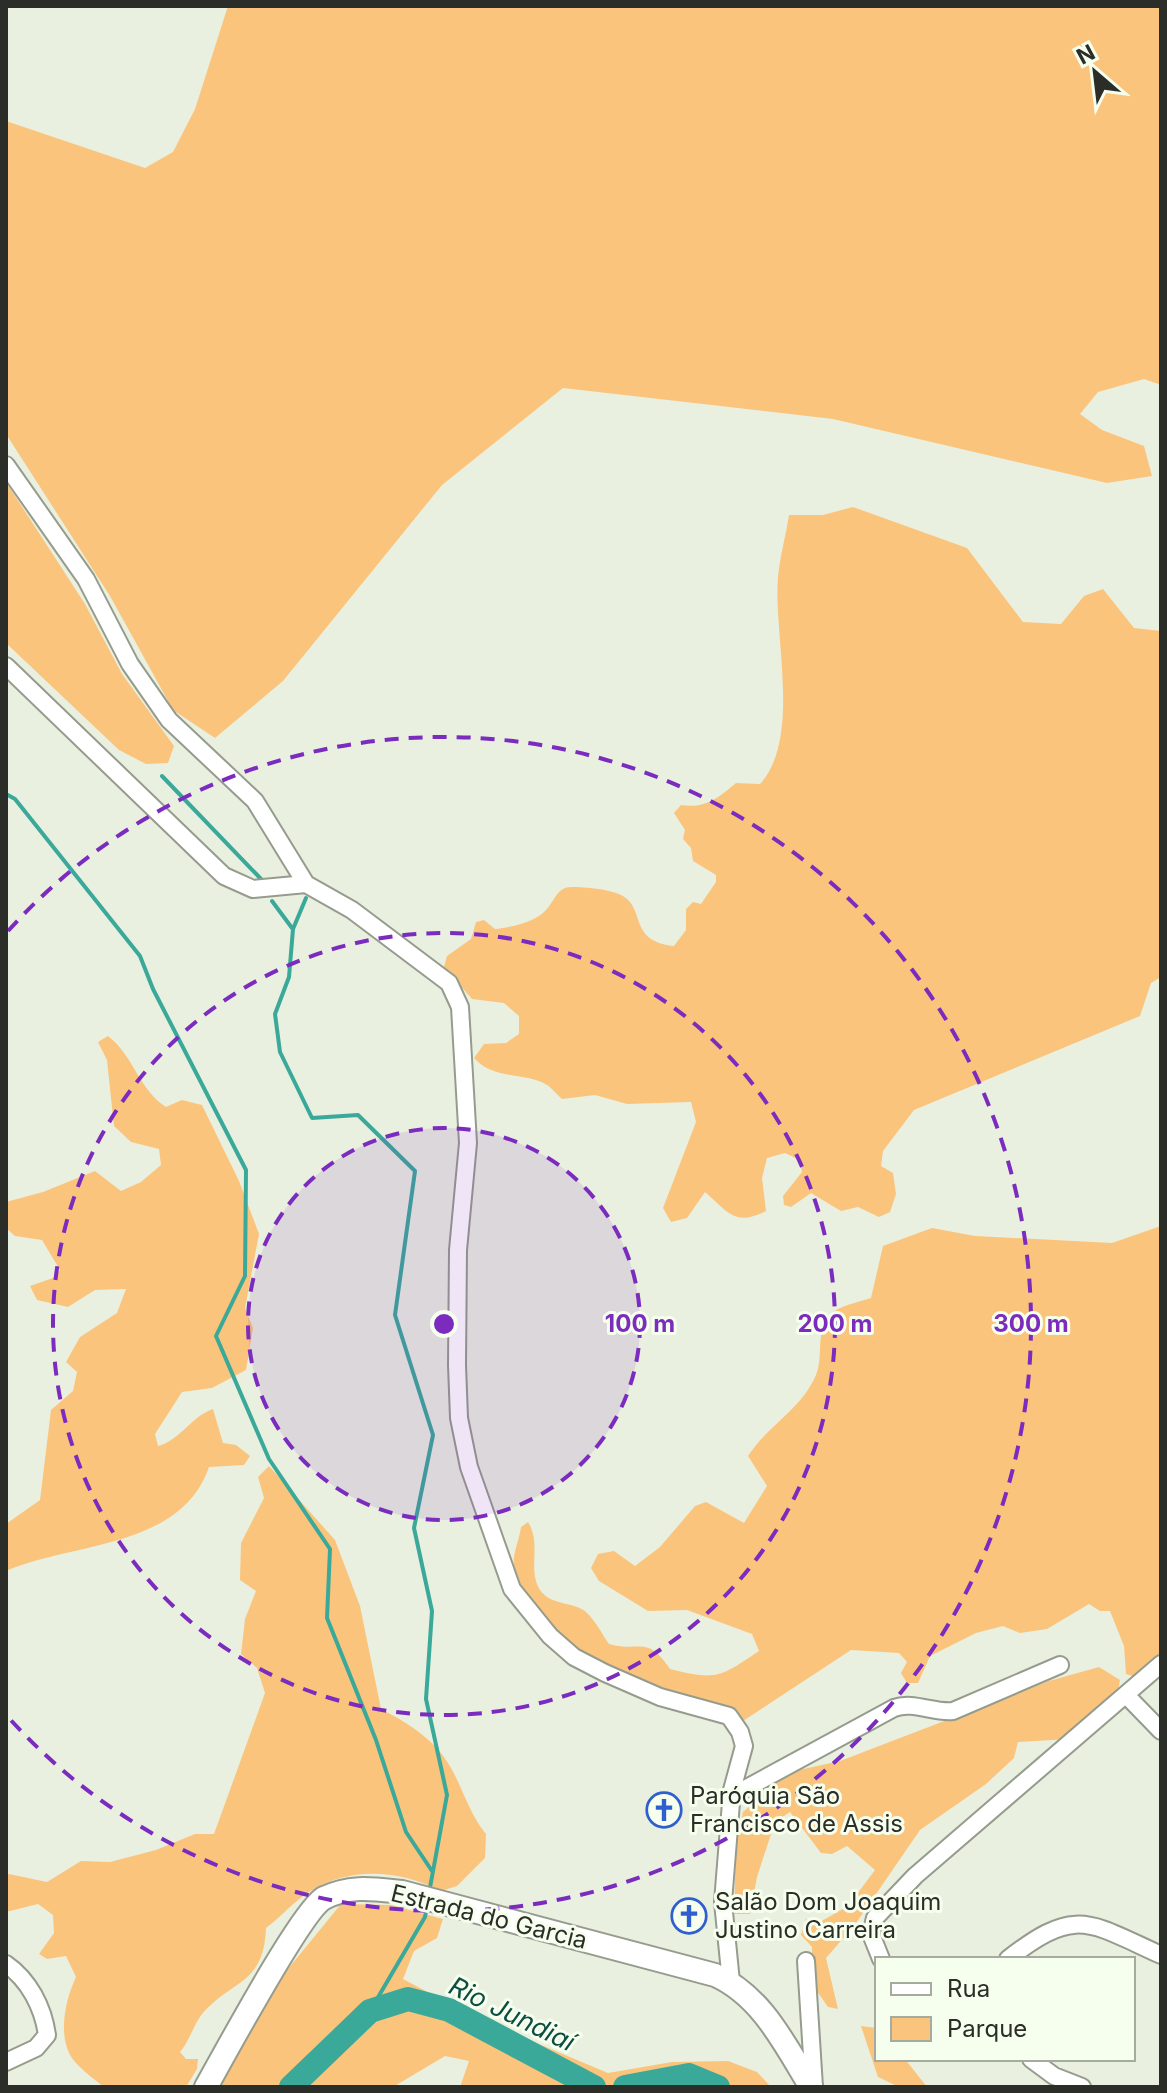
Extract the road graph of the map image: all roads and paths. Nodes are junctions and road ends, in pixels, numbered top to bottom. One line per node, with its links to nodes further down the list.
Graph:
1 (6, 465): 3 (street)
2 (6, 666): 3 (street)
3 (306, 884): 8 (street)
4 (1161, 1664): 6 (street)
5 (1060, 1665): 8 (street)
6 (1126, 1695): 7 (street); 10 (street)
7 (1161, 1731)
8 (732, 1796): 14 (street)
9 (1161, 1955): 11 (street)
10 (880, 1957)
11 (1011, 1957)
12 (806, 1961): 19 (street)
13 (6, 1964): 16 (street)
14 (731, 1982): 18 (street, Estrada do Garcia); 19 (street)
15 (1034, 2061): 17 (street)
16 (6, 2062)
17 (1054, 2076): 20 (street); 21 (street)
18 (206, 2087)
19 (813, 2087)
20 (1068, 2087)
21 (1082, 2087)

